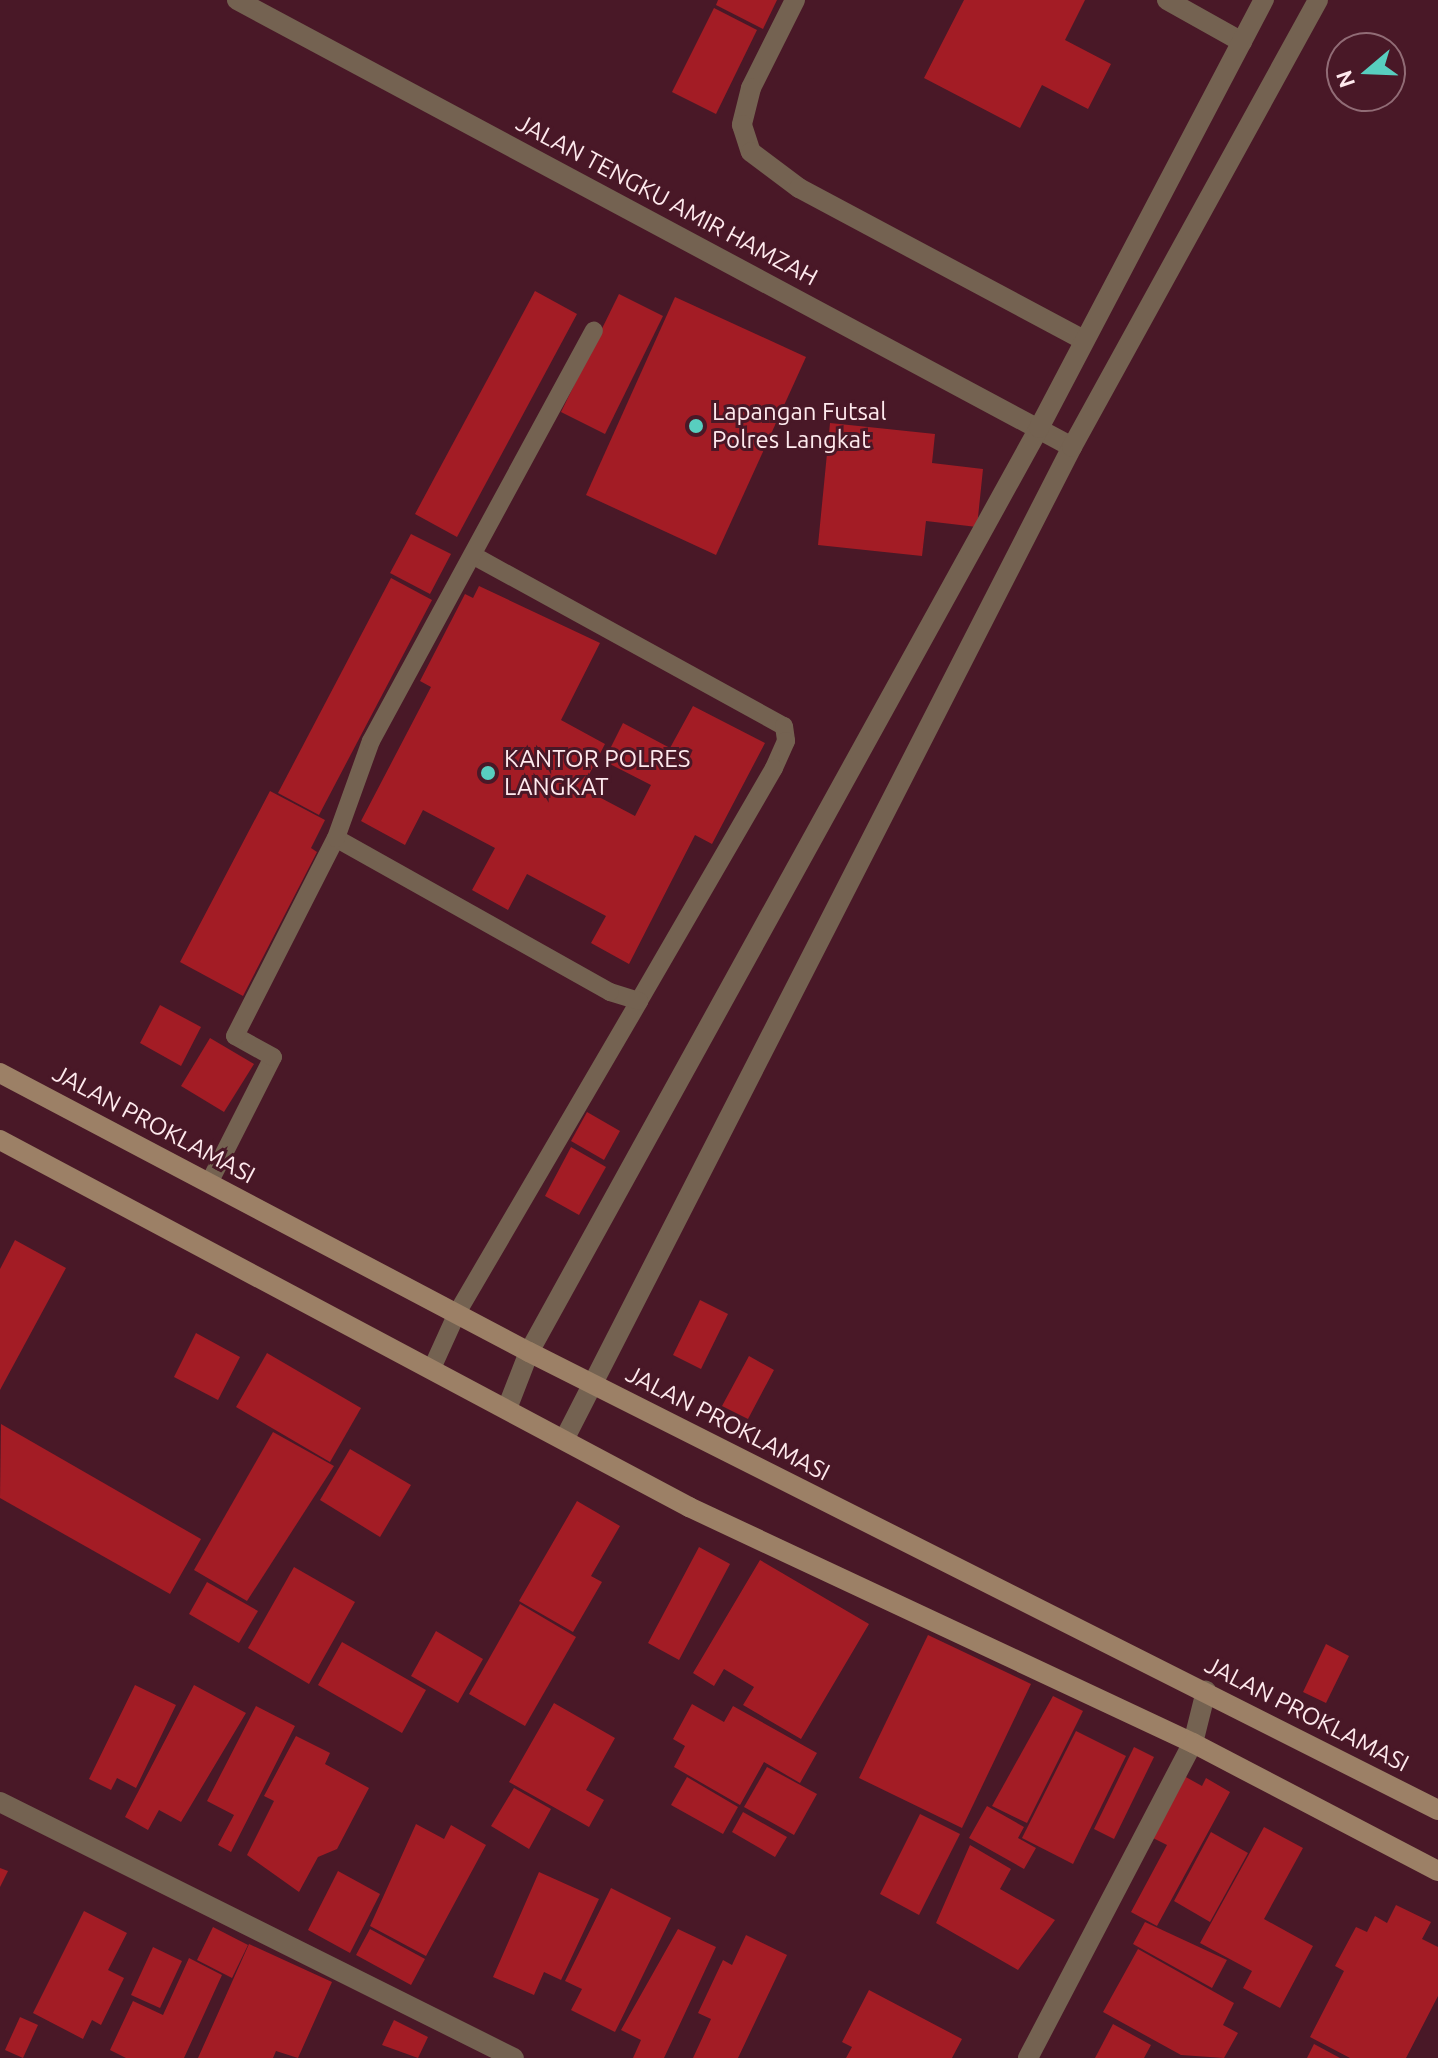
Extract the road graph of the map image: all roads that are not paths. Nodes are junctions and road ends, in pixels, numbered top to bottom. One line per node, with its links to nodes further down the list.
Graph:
1 (237, 0): 9 (street, JALAN TENGKU AMIR HAMZAH)
2 (795, 0): 8 (street)
3 (1167, 0): 6 (street)
4 (1264, 0): 6 (street)
5 (1318, 0): 10 (street)
6 (1242, 42): 8 (street)
7 (594, 331): 11 (lane)
8 (1084, 340): 9 (street)
9 (1039, 428): 10 (street, JALAN TENGKU AMIR HAMZAH); 18 (street)
10 (1072, 447): 20 (street)
11 (476, 557): 12 (lane); 13 (lane)
12 (336, 838): 13 (lane); 16 (lane)
13 (639, 1001): 17 (lane)
14 (0, 1073): 16 (street, JALAN PROKLAMASI)
15 (0, 1140): 19 (street)
16 (209, 1183): 17 (street, JALAN PROKLAMASI)
17 (457, 1313): 18 (street, JALAN PROKLAMASI); 19 (lane)
18 (529, 1352): 20 (street, JALAN PROKLAMASI); 21 (street)
19 (433, 1366): 21 (street)
20 (588, 1381): 22 (street); 23 (street, JALAN PROKLAMASI)
21 (508, 1406): 22 (street)
22 (565, 1438): 24 (street)
23 (1206, 1691): 24 (street); 26 (street, JALAN PROKLAMASI)
24 (1193, 1743): 27 (street); 30 (street)
25 (0, 1802): 28 (street)
26 (1438, 1810)
27 (1438, 1871)
28 (480, 2051): 29 (street)
29 (514, 2058)
30 (1028, 2058)

